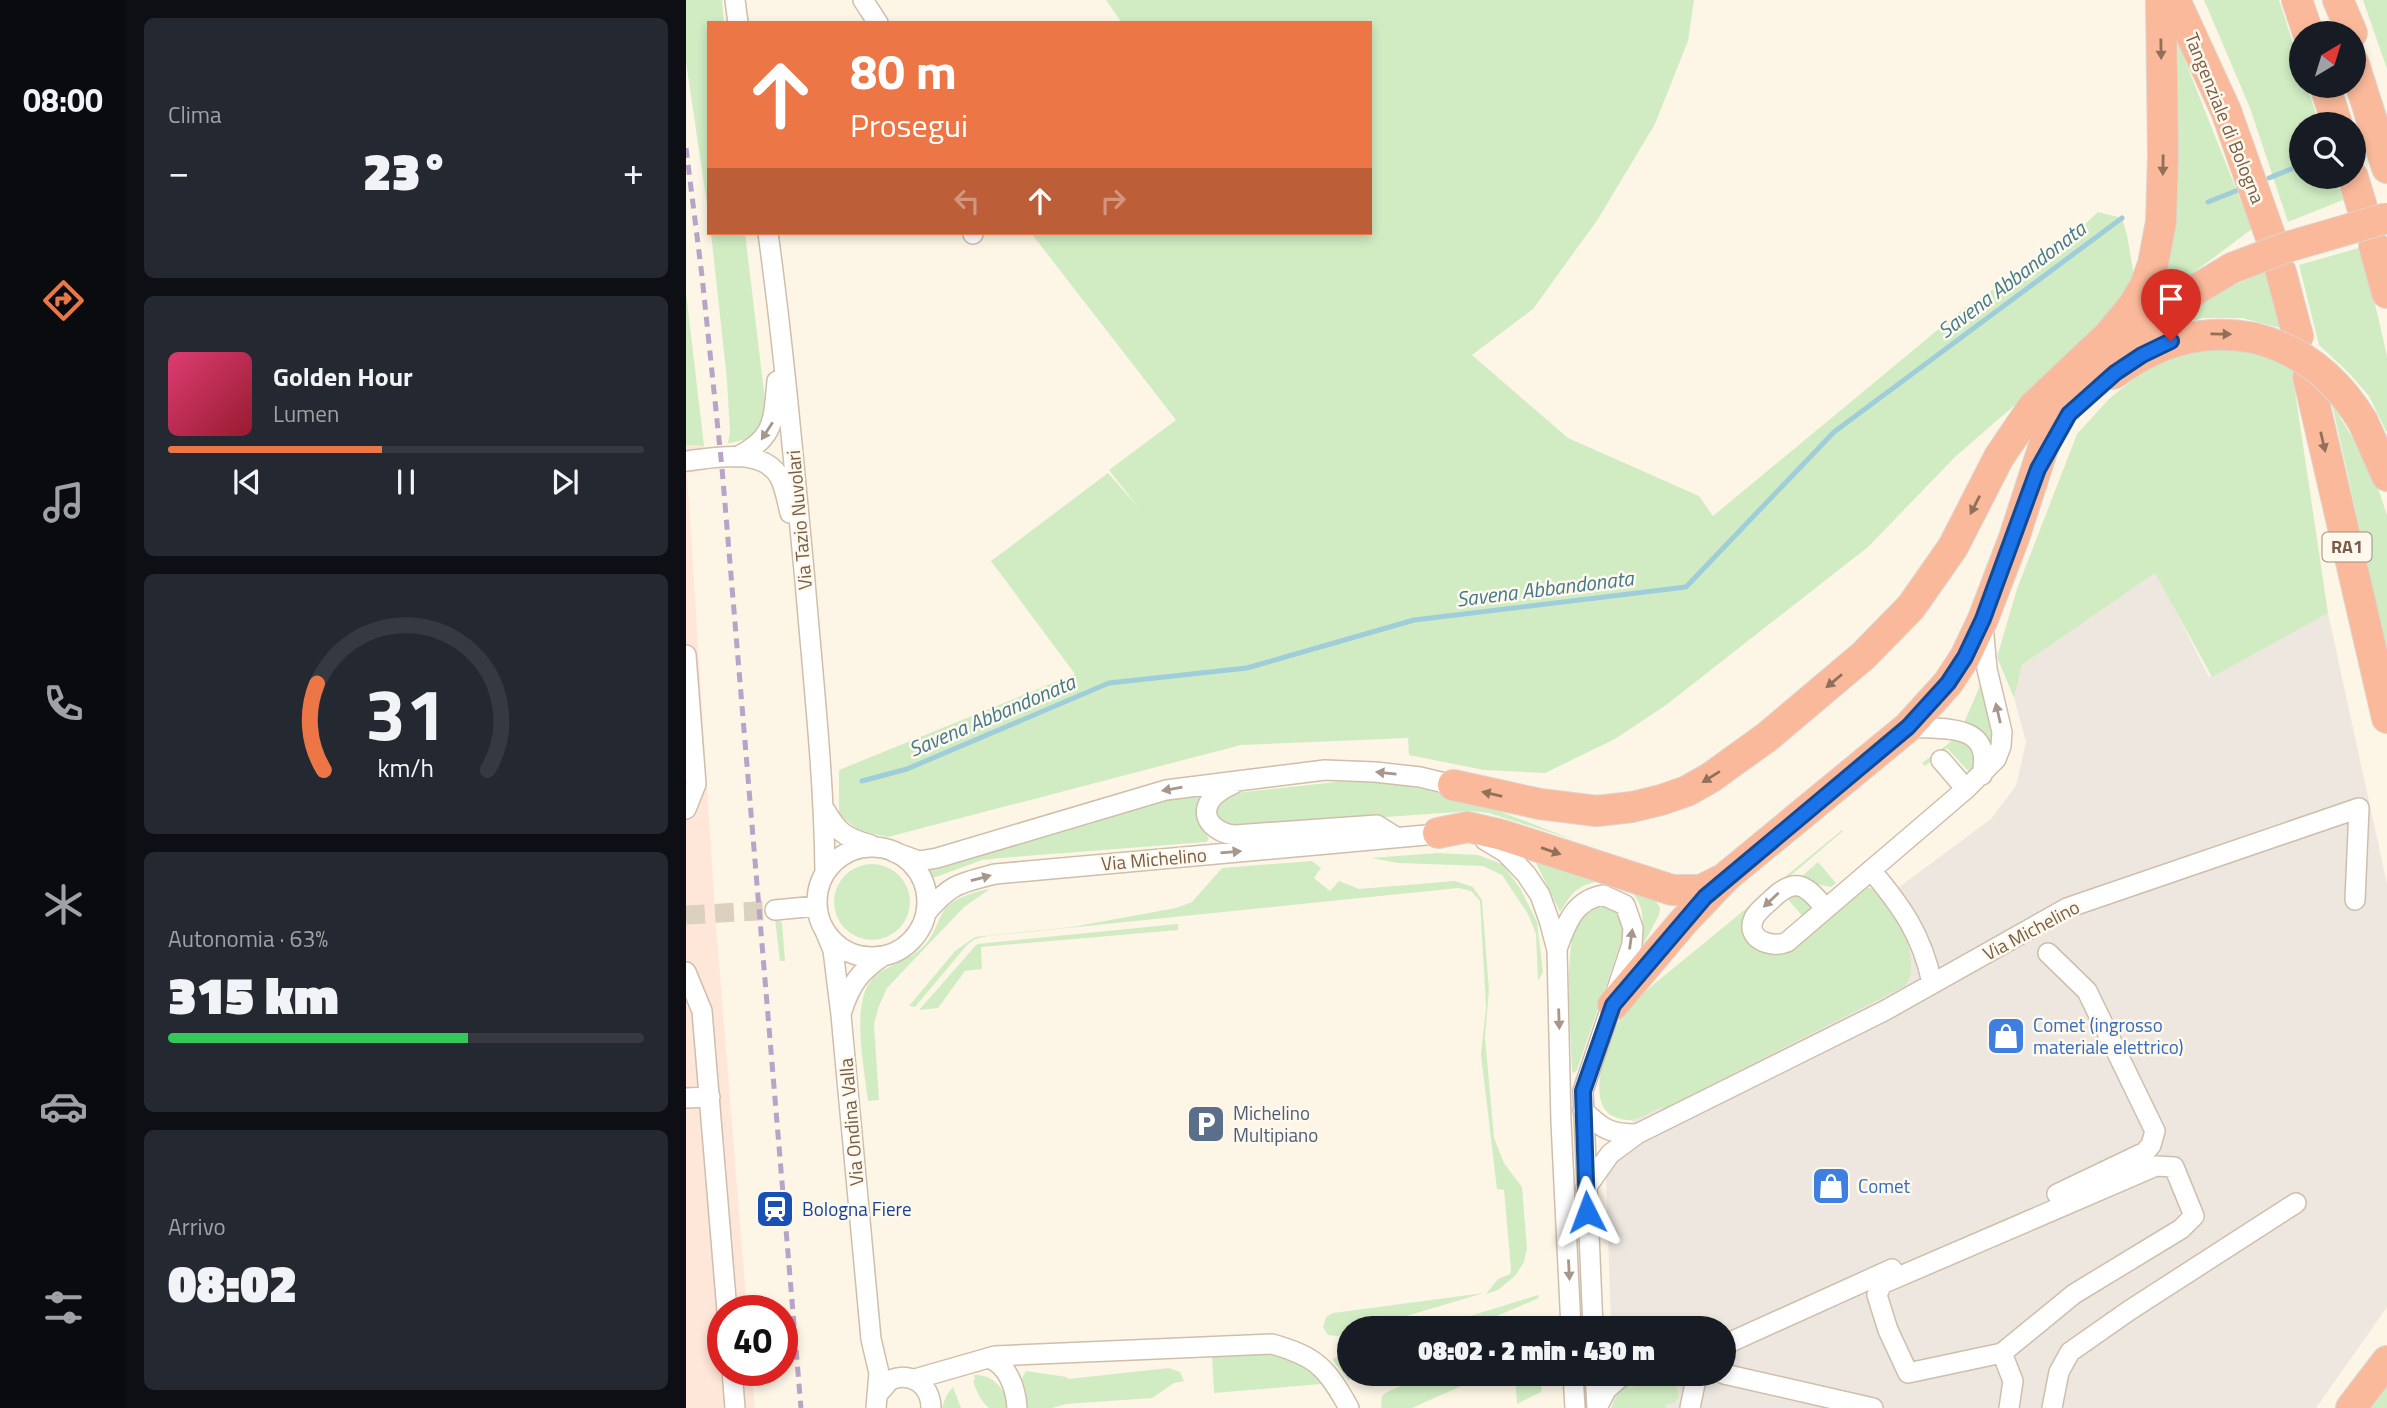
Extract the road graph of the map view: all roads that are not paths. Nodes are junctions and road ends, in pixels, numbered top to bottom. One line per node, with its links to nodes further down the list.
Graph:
1 (735, 0): 7 (street)
2 (863, 0): 8 (street)
3 (2161, 0): 27 (highway, one-way to 27)
4 (2175, 0): 19 (highway, Tangenziale di Bologna)
5 (2297, 0): 9 (highway)
6 (2336, 0): 10 (highway); 11 (highway)
7 (738, 21)
8 (877, 21)
9 (2304, 21)
10 (2341, 21)
11 (2346, 21)
12 (2366, 69): 14 (highway)
13 (2365, 98): 15 (highway)
14 (2387, 123)
15 (2387, 168)
16 (2360, 189): 17 (highway)
17 (2375, 213): 25 (highway, bridge)
18 (768, 235): 24 (street, Via Tazio Nuvolari)
19 (2271, 238)
20 (2374, 246): 22 (highway)
21 (2281, 272): 23 (highway)
22 (2387, 293)
23 (2298, 336)
24 (784, 345): 28 (street, one-way to 28); 32 (street, Via Tazio Nuvolari)
25 (2123, 346): 27 (highway); 30 (highway)
26 (2308, 376): 35 (highway, RA1, one-way to 35)
27 (2007, 444): 40 (highway, one-way to 40)
28 (737, 457): 29 (street); 32 (street)
29 (686, 461)
30 (2038, 469): 31 (highway, one-way to 31, bridge); 33 (highway)
31 (2387, 476)
32 (802, 551): 43 (street, Via Tazio Nuvolari)
33 (1983, 619): 36 (highway); 38 (street, one-way to 33)
34 (686, 654): 42 (street)
35 (2387, 718)
36 (1908, 727): 38 (street); 49 (highway, one-way to 36)
37 (1941, 760): 41 (street)
38 (1982, 775): 41 (street)
39 (1240, 780): 40 (street, Via Michelino, one-way to 39); 45 (street, Via Michelino); 46 (street, Via Michelino, one-way to 46)
40 (1453, 785)
41 (1966, 789): 47 (street)
42 (686, 809)
43 (824, 809): 46 (street); 48 (street, Via Tazio Nuvolari)
44 (1438, 833): 45 (street, Via Michelino); 49 (highway, one-way to 49); 56 (street, Via Michelino)
45 (1396, 837): 54 (street, Via Michelino, one-way to 45)
46 (885, 849): 48 (street); 54 (street)
47 (1871, 870): 52 (street); 60 (street)
48 (825, 872): 51 (street)
49 (1727, 877): 61 (highway)
50 (2355, 900): 60 (street, Via Michelino)
51 (817, 906): 53 (street); 55 (street)
52 (1825, 908)
53 (775, 910)
54 (926, 914): 58 (street)
55 (825, 930): 58 (street); 62 (street, Via Ondina Valla)
56 (1557, 950): 61 (street, one-way to 56); 70 (street, Via Michelino, one-way to 70)
57 (2048, 954): 72 (street)
58 (883, 956): 62 (street, Via Ondina Valla)
59 (686, 972): 63 (street)
60 (1932, 983): 66 (street, Via Michelino)
61 (1613, 1005): 65 (street)
62 (841, 1016): 73 (street, Via Ondina Valla)
63 (710, 1097): 64 (street); 69 (street)
64 (686, 1098)
65 (1583, 1110): 66 (street); 67 (street)
66 (1637, 1134): 67 (street, Via Michelino)
67 (1586, 1188): 71 (street)
68 (2295, 1203): 95 (street)
69 (726, 1295)
70 (1571, 1316)
71 (1593, 1316)
72 (1736, 1340)
73 (875, 1353): 79 (street); 85 (street, Via Ondina Valla)
74 (2003, 1353): 74 (street); 94 (street)
75 (988, 1358): 77 (street); 88 (street); 89 (street)
76 (2387, 1361): 96 (highway)
77 (958, 1368): 79 (street); 86 (street)
78 (1736, 1377): 93 (street)
79 (908, 1378): 85 (street); 86 (street)
80 (733, 1386): 87 (street)
81 (1574, 1386): 90 (street)
82 (1596, 1386): 91 (street)
83 (1610, 1386): 91 (street)
84 (1695, 1386): 92 (street)
85 (876, 1401)
86 (930, 1404)
87 (735, 1408)
88 (1017, 1408)
89 (1349, 1408)
90 (1575, 1408)
91 (1597, 1408)
92 (1690, 1408)
93 (1873, 1408)
94 (2009, 1408)
95 (2052, 1408)
96 (2351, 1408)

